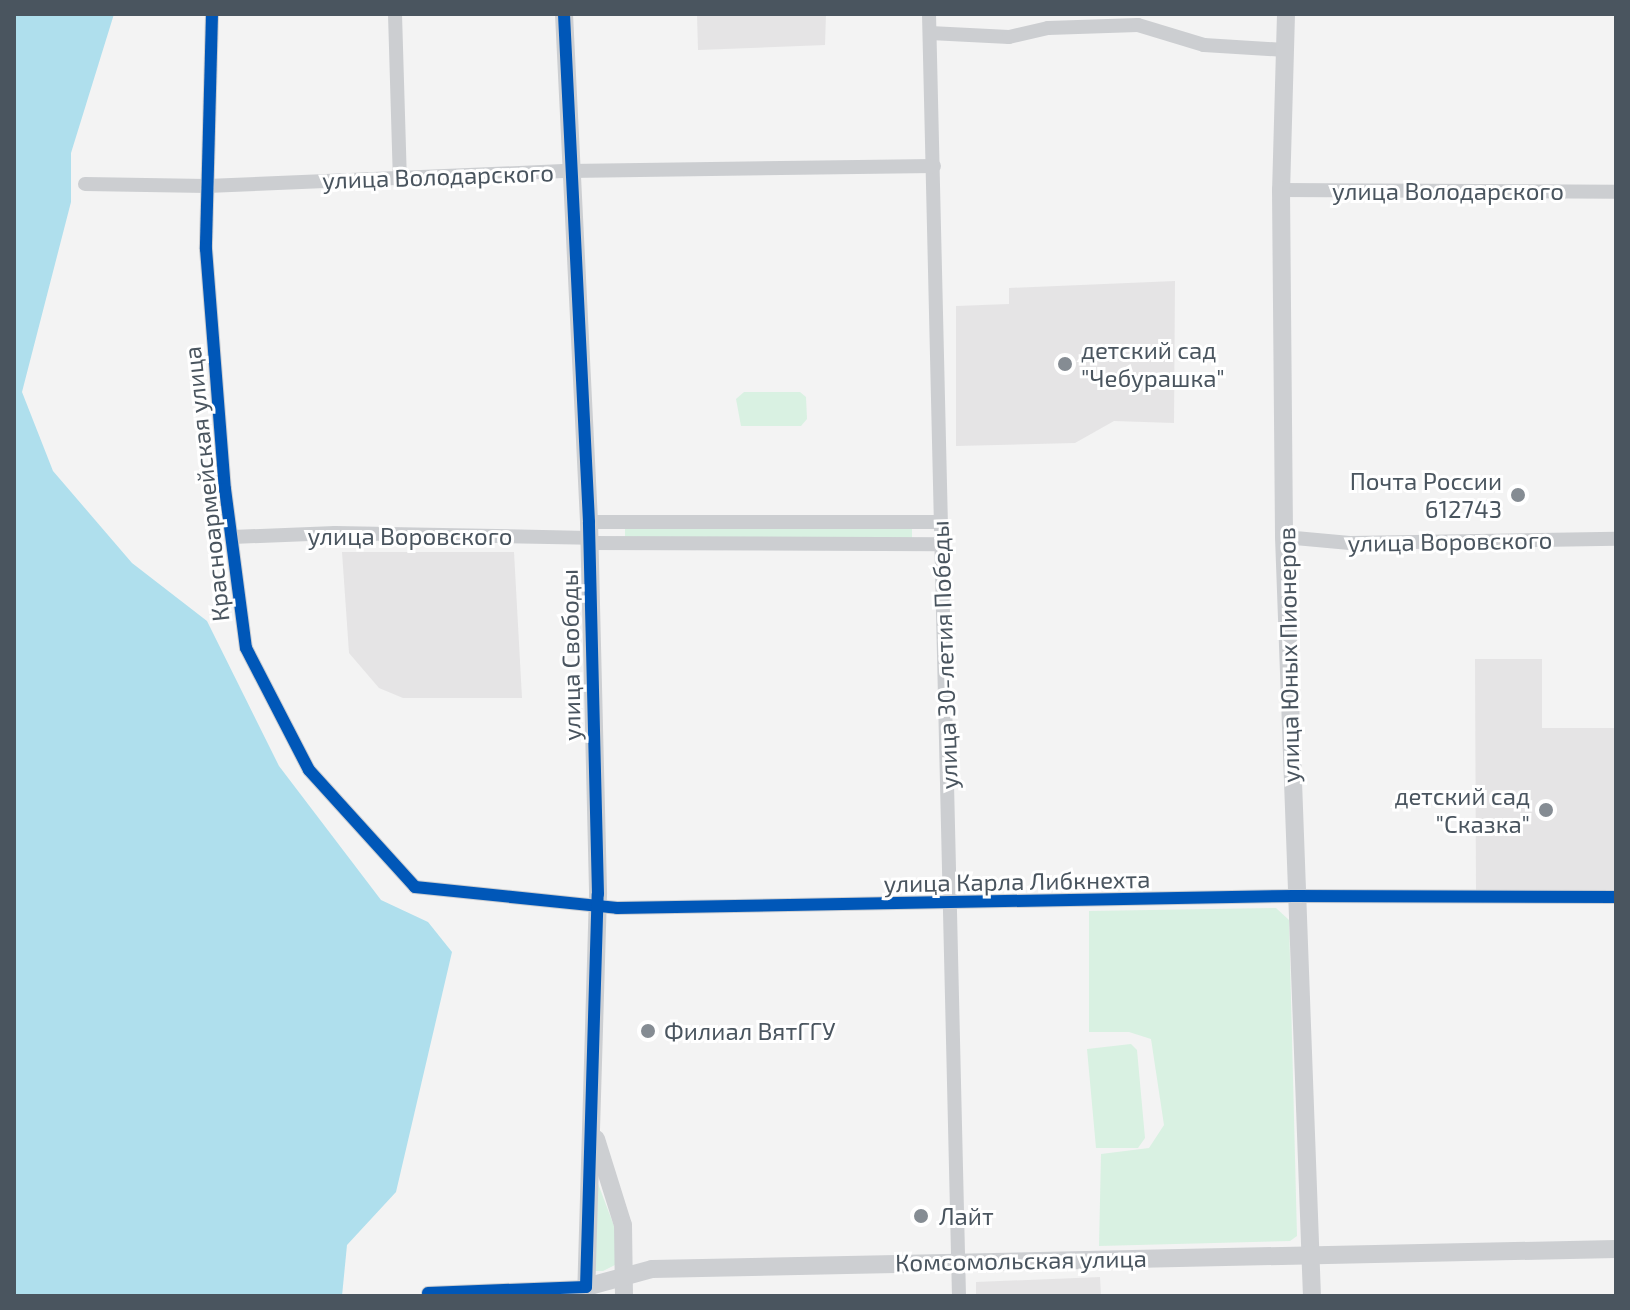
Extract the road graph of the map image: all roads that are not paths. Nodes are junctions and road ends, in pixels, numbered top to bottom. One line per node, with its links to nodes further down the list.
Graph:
1 (212, 14): 12 (street, Красноармейская улица)
2 (395, 14): 10 (street)
3 (564, 14): 9 (main road, улица Свободы)
4 (929, 14): 6 (street, улица 30-летия Победы)
5 (1286, 14): 7 (main road, улица Юных Пионеров)
6 (930, 33): 7 (street); 8 (street, улица 30-летия Победы)
7 (1285, 50): 13 (main road, улица Юных Пионеров)
8 (934, 166): 9 (street, улица Володарского); 15 (street, улица 30-летия Победы)
9 (569, 171): 10 (street, улица Володарского); 16 (main road, улица Свободы)
10 (400, 178): 12 (street, улица Володарского)
11 (85, 184): 12 (street, улица Володарского)
12 (207, 186): 17 (street, Красноармейская улица)
13 (1281, 190): 14 (street, улица Володарского); 18 (main road, улица Юных Пионеров)
14 (1616, 192)
15 (940, 522): 16 (street, улица Воровского); 20 (street, улица 30-летия Победы)
16 (589, 534): 17 (street, улица Воровского); 20 (street); 25 (main road, улица Свободы)
17 (232, 537): 21 (street, Красноармейская улица)
18 (1284, 537): 19 (street, улица Воровского); 22 (main road, улица Юных Пионеров)
19 (1616, 539)
20 (940, 544): 24 (street, улица 30-летия Победы)
21 (420, 889): 25 (street, улица Карла Либкнехта)
22 (1294, 896): 23 (street, улица Карла Либкнехта); 24 (street, улица Карла Либкнехта); 28 (main road, улица Юных Пионеров)
23 (1616, 897)
24 (951, 906): 25 (street, улица Карла Либкнехта); 29 (street, улица 30-летия Победы)
25 (598, 907): 26 (main road, улица Свободы)
26 (591, 1129): 30 (main road, улица Свободы); 31 (main road, улица Свободы)
27 (1616, 1249): 28 (main road, Комсомольская улица)
28 (1310, 1253): 29 (main road, Комсомольская улица); 35 (main road, улица Юных Пионеров)
29 (958, 1261): 30 (main road, Комсомольская улица); 34 (street, улица 30-летия Победы)
30 (625, 1276): 31 (main road, Комсомольская улица); 33 (main road, улица Свободы)
31 (586, 1292): 32 (street, Комсомольская улица)
32 (428, 1293)
33 (624, 1296)
34 (959, 1296)
35 (1312, 1296)

